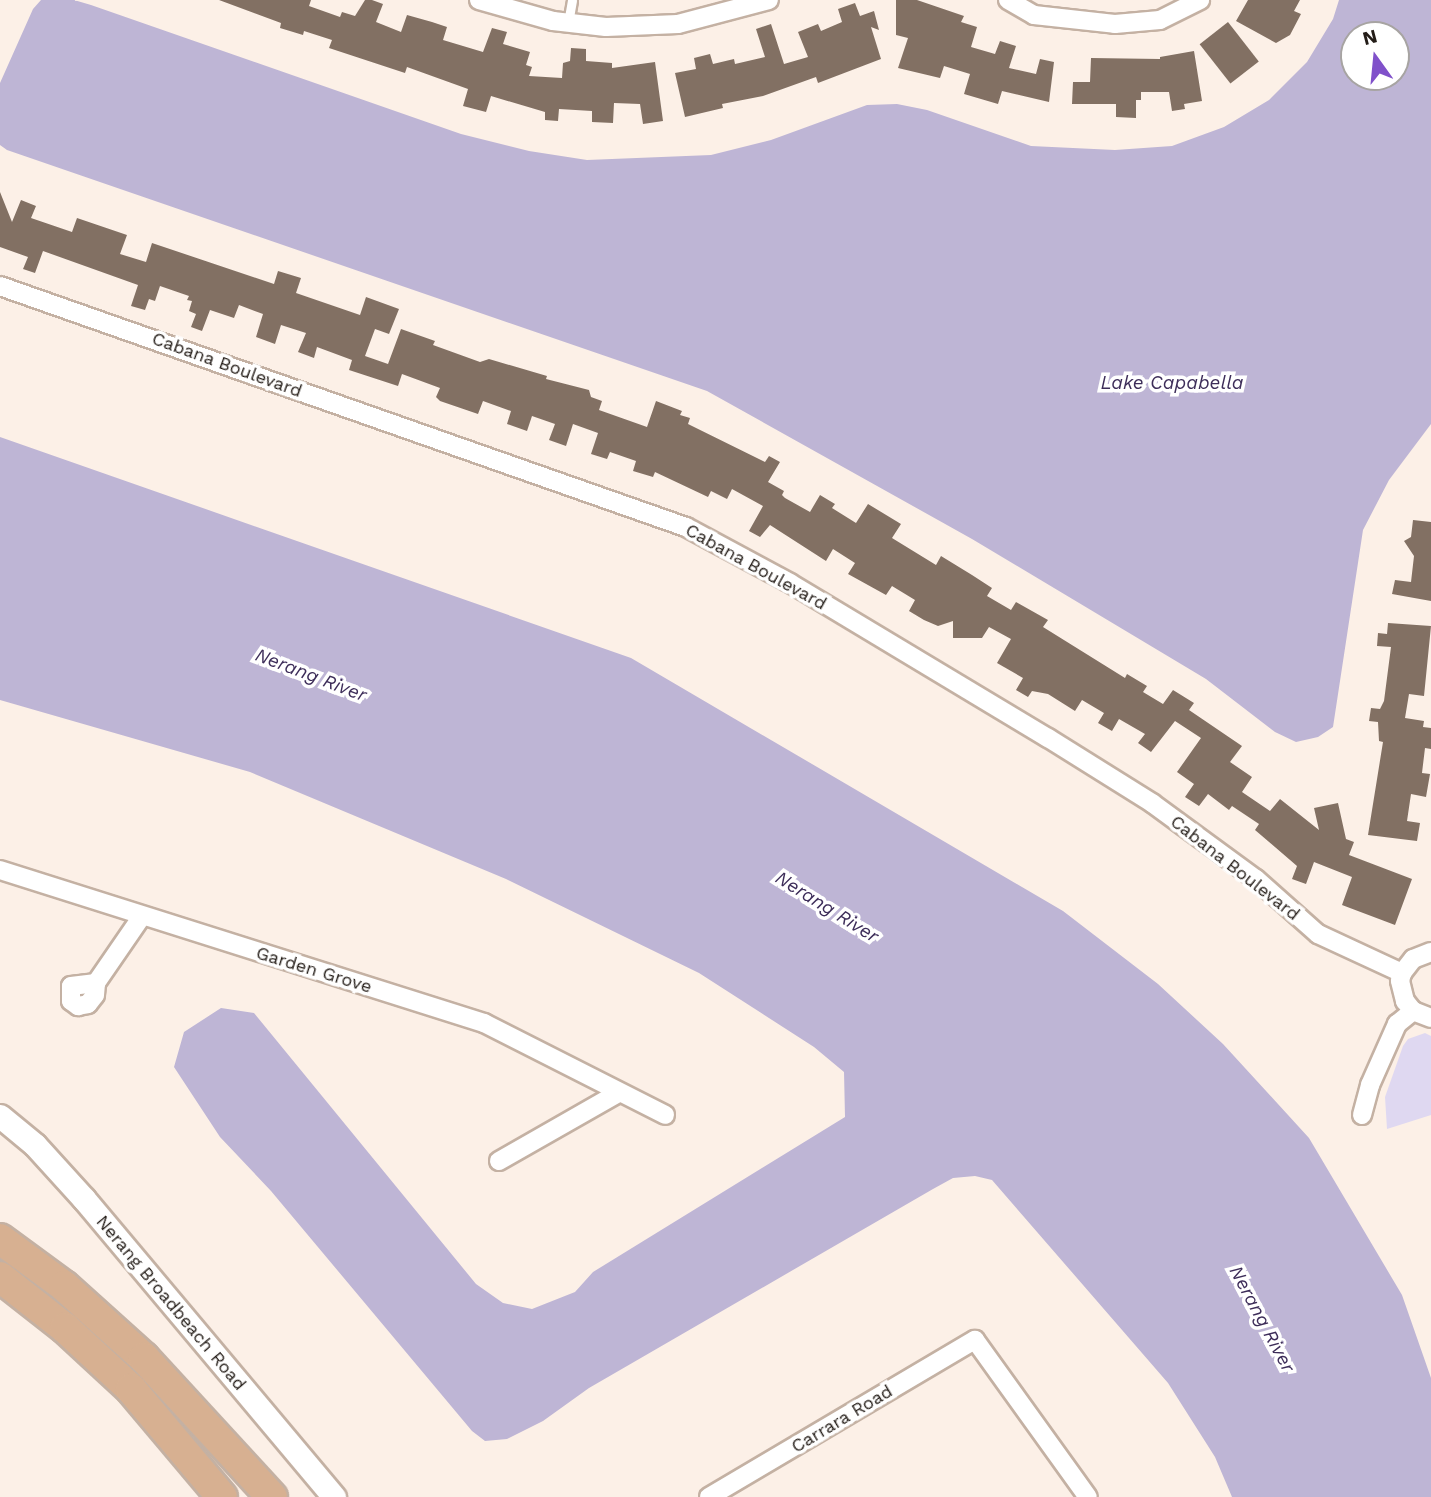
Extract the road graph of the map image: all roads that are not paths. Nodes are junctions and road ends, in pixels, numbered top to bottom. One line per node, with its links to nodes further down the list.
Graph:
1 (479, 0): 6 (street)
2 (572, 0): 6 (lane)
3 (769, 0): 6 (street)
4 (1008, 0): 5 (street)
5 (1200, 0)
6 (568, 23)
7 (0, 286): 11 (street, Cabana Boulevard)
8 (0, 870): 9 (street, Garden Grove)
9 (142, 916): 12 (street); 15 (street, Garden Grove)
10 (1431, 952): 11 (street)
11 (1402, 973): 13 (street)
12 (96, 983)
13 (1413, 1011): 14 (street); 17 (street)
14 (1431, 1018)
15 (618, 1093): 16 (street, Garden Grove); 19 (street)
16 (665, 1115)
17 (1362, 1115)
18 (0, 1116): 24 (street, Nerang Broadbeach Road)
19 (499, 1161)
20 (0, 1240): 23 (main road)
21 (0, 1277): 22 (main road)
22 (222, 1497)
23 (272, 1497)
24 (334, 1497)
25 (709, 1497): 26 (street, Carrara Road)
26 (1088, 1497)

